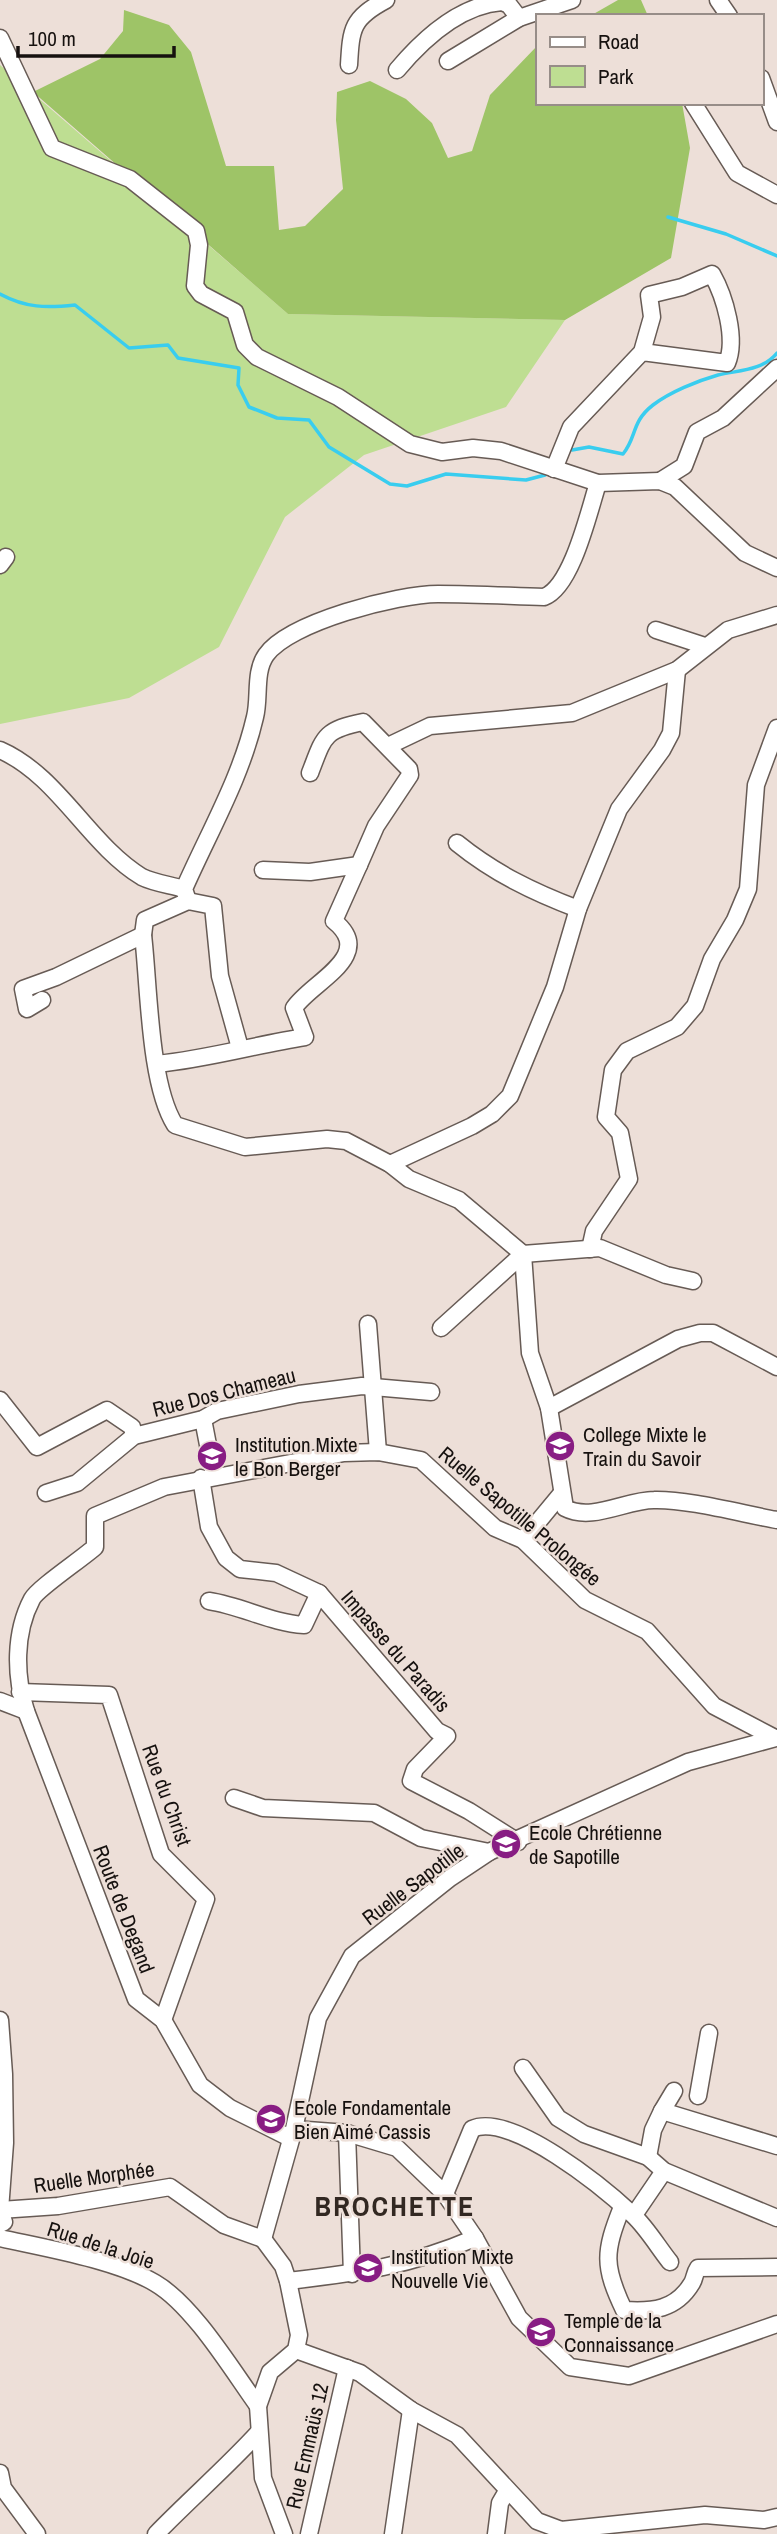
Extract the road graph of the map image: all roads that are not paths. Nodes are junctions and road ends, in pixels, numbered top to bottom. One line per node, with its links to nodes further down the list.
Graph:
1 (386, 0): 6 (street)
2 (572, 0): 3 (street)
3 (519, 18): 5 (street); 7 (street)
4 (0, 37): 14 (street)
5 (448, 61)
6 (349, 65)
7 (397, 70)
8 (763, 84): 10 (street)
9 (693, 105): 11 (street)
10 (777, 122)
11 (777, 195)
12 (642, 352): 12 (street); 14 (street)
13 (777, 368): 15 (street)
14 (554, 468): 16 (street)
15 (660, 481): 16 (street); 17 (street)
16 (598, 483): 29 (street)
17 (777, 568)
18 (777, 615): 20 (street)
19 (656, 630): 20 (street)
20 (705, 646): 21 (street)
21 (677, 670): 23 (street); 30 (street)
22 (777, 729): 36 (street)
23 (388, 746): 25 (street); 27 (street)
24 (0, 750): 29 (street)
25 (310, 773)
26 (457, 843): 30 (street)
27 (359, 865): 28 (street); 33 (street)
28 (263, 870)
29 (186, 895): 31 (street); 33 (street)
30 (578, 909): 35 (street)
31 (143, 935): 32 (street); 34 (street)
32 (42, 1000)
33 (240, 1048): 34 (street)
34 (157, 1064): 35 (street)
35 (390, 1164): 37 (street)
36 (590, 1249): 37 (street); 38 (street)
37 (523, 1254): 40 (street); 45 (street)
38 (693, 1282)
39 (368, 1324): 42 (street)
40 (442, 1328)
41 (777, 1367): 45 (street)
42 (375, 1389): 43 (street, Rue Dos Chameau); 46 (street, Rue Dos Chameau); 48 (street)
43 (431, 1392)
44 (0, 1400): 47 (street)
45 (549, 1408): 51 (street)
46 (203, 1419): 47 (street, Rue Dos Chameau); 49 (street, Impasse du Paradis)
47 (134, 1436): 50 (street, Rue Dos Chameau)
48 (378, 1452): 49 (street, Ruelle Sapotille Prolongée); 53 (street, Ruelle Sapotille Prolongée)
49 (208, 1477): 54 (street, Impasse du Paradis); 56 (street, Ruelle Sapotille Prolongée)
50 (46, 1493)
51 (561, 1494): 52 (street); 53 (street)
52 (777, 1520)
53 (523, 1541): 59 (street, Ruelle Sapotille Prolongée)
54 (319, 1593): 55 (street); 61 (street, Impasse du Paradis)
55 (209, 1601)
56 (20, 1692): 58 (street, Ruelle Sapotille Prolongée); 64 (street, Rue du Christ)
57 (0, 1701): 58 (street)
58 (26, 1711): 64 (street, Route de Degand)
59 (775, 1738): 61 (street, Ruelle Sapotille)
60 (234, 1798): 62 (street)
61 (518, 1842): 62 (street, Ruelle Sapotille)
62 (489, 1852): 71 (street, Ruelle Sapotille)
63 (0, 2020): 76 (street)
64 (163, 2020): 71 (street, Route de Degand)
65 (709, 2034): 68 (street)
66 (523, 2068): 73 (street)
67 (674, 2091): 69 (street)
68 (698, 2095)
69 (662, 2111): 72 (street); 73 (street)
70 (347, 2133): 71 (street); 75 (street); 85 (street)
71 (292, 2134): 82 (street, Ruelle Sapotille)
72 (777, 2146)
73 (648, 2157): 74 (street)
74 (664, 2171): 77 (street); 78 (street)
75 (444, 2194): 77 (street); 81 (street)
76 (1, 2210): 79 (street); 82 (street, Ruelle Morphée)
77 (628, 2211): 83 (street); 84 (street)
78 (777, 2218)
79 (0, 2224)
80 (0, 2238): 90 (street, Rue de la Joie)
81 (475, 2238): 85 (street); 87 (street)
82 (263, 2239): 86 (street)
83 (670, 2262)
84 (777, 2267)
85 (352, 2274): 86 (street)
86 (288, 2281): 88 (street)
87 (777, 2324)
88 (296, 2350): 89 (street); 90 (street)
89 (346, 2368): 91 (street); 100 (street, Rue Emmaüs 12)
90 (258, 2406): 92 (street)
91 (411, 2410): 94 (street); 101 (street)
92 (258, 2432): 98 (street); 99 (street)
93 (0, 2473): 97 (street)
94 (507, 2491): 96 (street); 102 (street)
95 (777, 2517): 96 (street)
96 (560, 2532)
97 (37, 2534)
98 (156, 2534)
99 (284, 2534)
100 (309, 2534)
101 (393, 2534)
102 (496, 2534)

